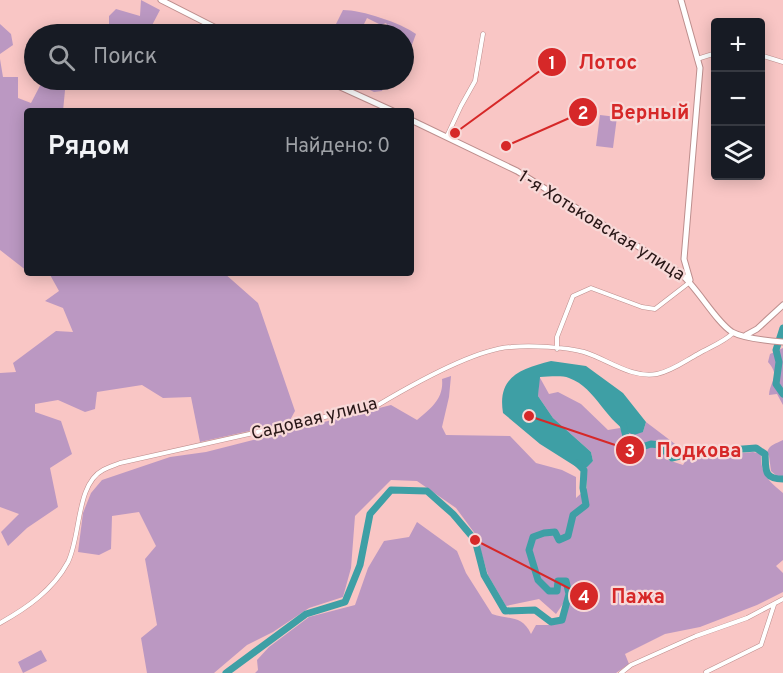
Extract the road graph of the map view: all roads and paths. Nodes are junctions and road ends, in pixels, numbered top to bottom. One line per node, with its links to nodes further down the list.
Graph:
1 (160, 0): 3 (main road)
2 (681, 0): 7 (main road)
3 (208, 24)
4 (483, 34): 12 (street)
5 (711, 55): 7 (street)
6 (765, 57): 8 (street)
7 (698, 59): 13 (main road)
8 (783, 62)
9 (347, 90): 10 (main road)
10 (386, 108)
11 (414, 121): 12 (main road, 1-я Хотьковская улица)
12 (447, 136): 13 (main road, 1-я Хотьковская улица)
13 (691, 282): 16 (main road, 1-я Хотьковская улица); 20 (street)
14 (783, 305): 15 (main road)
15 (760, 326): 17 (main road); 18 (main road)
16 (733, 333): 17 (main road); 20 (street, Садовая улица)
17 (744, 336): 18 (main road)
18 (771, 341): 19 (main road)
19 (783, 342)
20 (557, 349): 23 (street, Садовая улица)
21 (783, 599): 22 (street)
22 (774, 604): 24 (street); 25 (street)
23 (0, 623)
24 (706, 672)
25 (621, 673)

